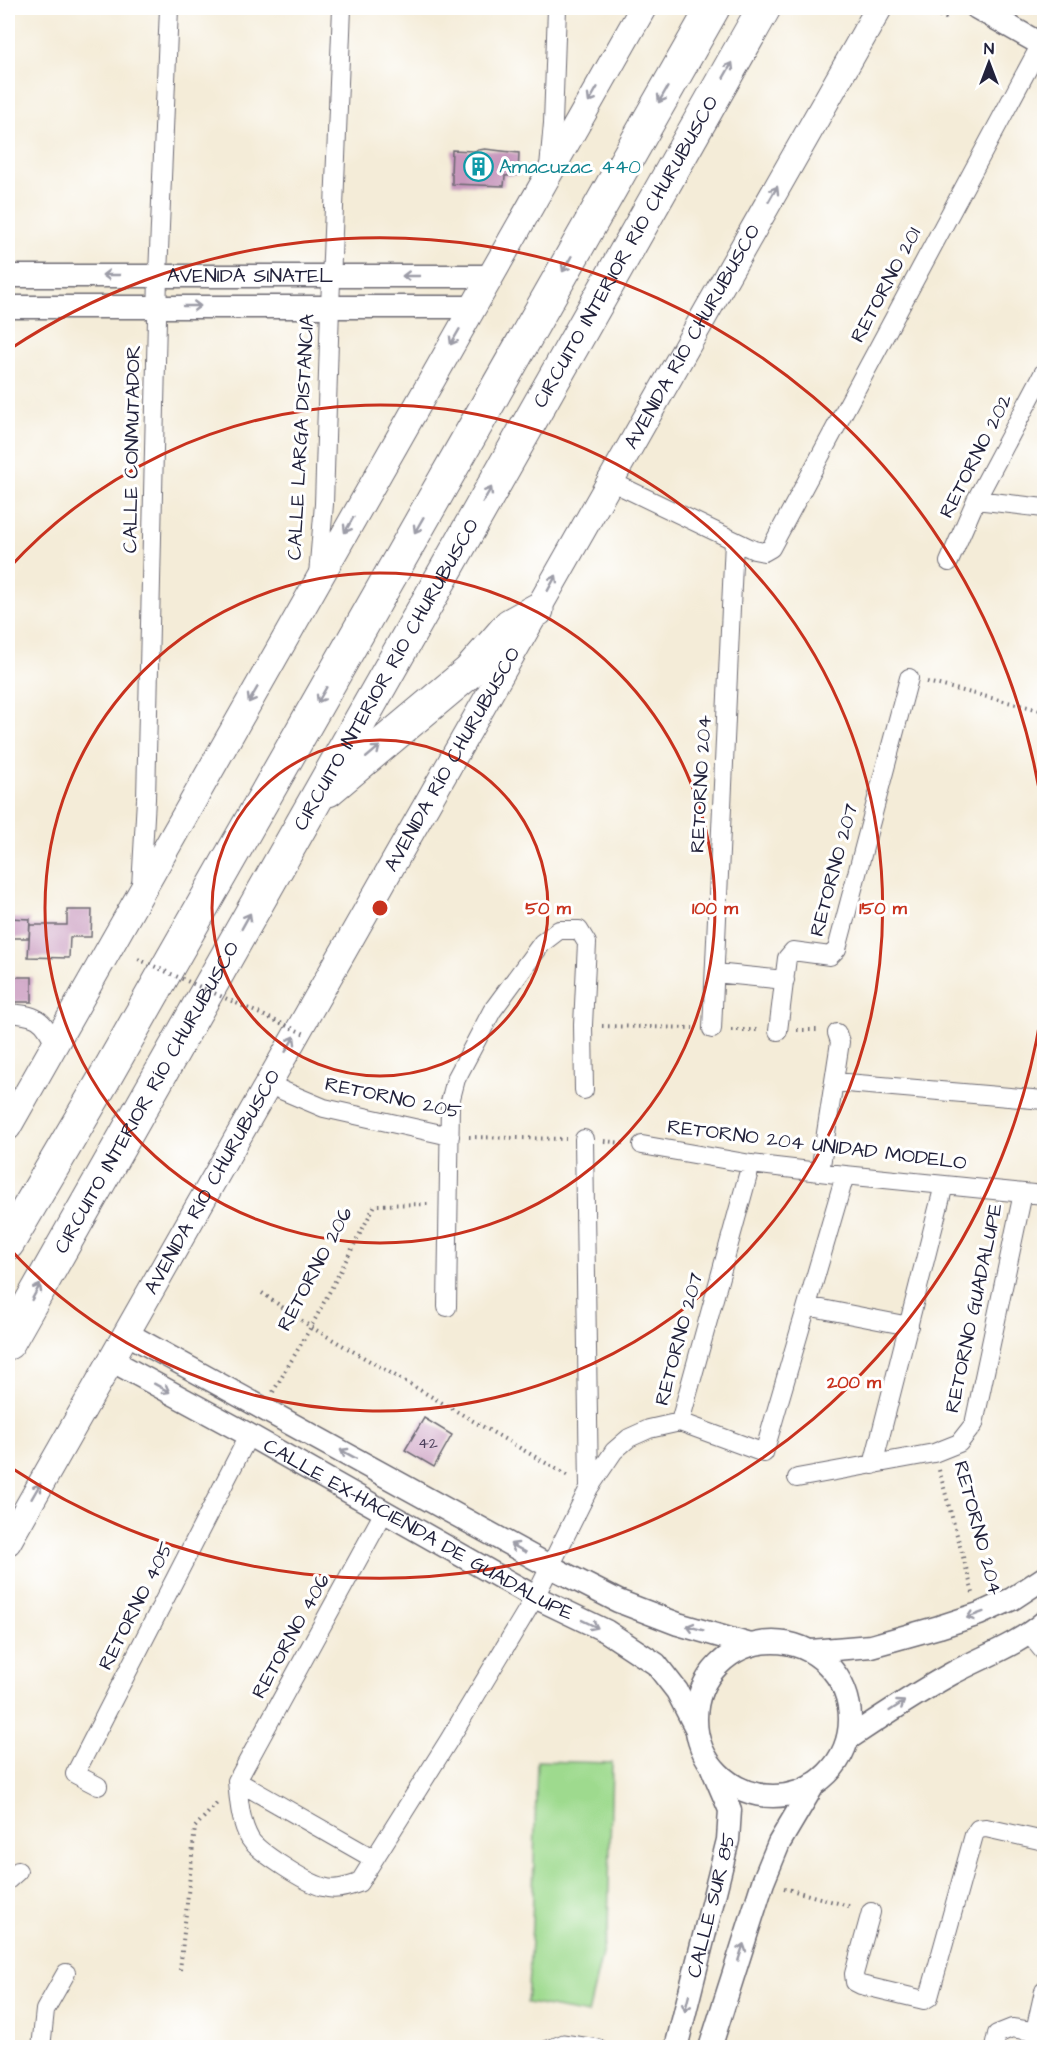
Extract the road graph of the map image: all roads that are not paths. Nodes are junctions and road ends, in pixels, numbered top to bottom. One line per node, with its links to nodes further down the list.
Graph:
1 (169, 8): 12 (street, CALLE CONMUTADOR)
2 (342, 8): 14 (street, CALLE LARGA DISTANCIA)
3 (557, 8): 11 (street)
4 (643, 8): 11 (main road, one-way to 11)
5 (713, 8): 52 (highway, one-way to 52)
6 (764, 8): 29 (highway, CIRCUITO INTERIOR RÍO CHURUBUSCO, one-way to 6)
7 (879, 8): 21 (main road, AVENIDA RÍO CHURUBUSCO, one-way to 7)
8 (977, 8): 9 (street)
9 (1011, 16): 10 (street)
10 (1043, 45): 24 (street, RETORNO 201)
11 (548, 175): 15 (main road)
12 (158, 275): 13 (street, AVENIDA SINATEL, one-way to 13); 14 (street, AVENIDA SINATEL); 16 (street, CALLE CONMUTADOR)
13 (8, 276)
14 (332, 276): 15 (street, AVENIDA SINATEL, one-way to 14); 18 (street, CALLE LARGA DISTANCIA)
15 (490, 276): 19 (main road)
16 (158, 306): 17 (street, AVENIDA SINATEL); 18 (street, AVENIDA SINATEL, one-way to 18); 30 (street, CALLE CONMUTADOR)
17 (8, 307)
18 (330, 307): 19 (street, AVENIDA SINATEL); 26 (street, CALLE LARGA DISTANCIA)
19 (473, 307): 26 (main road, one-way to 26)
20 (1044, 372): 22 (street, RETORNO 202)
21 (610, 481): 24 (street); 27 (main road, AVENIDA RÍO CHURUBUSCO, one-way to 21)
22 (976, 500): 23 (street); 25 (street, RETORNO 202)
23 (1044, 508)
24 (734, 541): 31 (street, RETORNO 204)
25 (949, 562)
26 (317, 582): 30 (main road, one-way to 30)
27 (537, 610): 29 (highway, one-way to 27); 39 (main road, AVENIDA RÍO CHURUBUSCO, one-way to 27)
28 (909, 678): 32 (street, RETORNO 207)
29 (312, 803): 57 (highway, CIRCUITO INTERIOR RÍO CHURUBUSCO, one-way to 29)
30 (141, 892): 37 (main road)
31 (715, 973): 32 (street); 34 (street, RETORNO 204)
32 (784, 980): 35 (street, RETORNO 207)
33 (8, 1013): 37 (street)
34 (712, 1029)
35 (778, 1031)
36 (837, 1033): 38 (street)
37 (55, 1044): 42 (main road)
38 (835, 1082): 41 (street); 47 (street)
39 (267, 1084): 43 (street, RETORNO 205); 56 (main road, AVENIDA RÍO CHURUBUSCO)
40 (584, 1090): 43 (street)
41 (1044, 1100)
42 (8, 1127)
43 (450, 1136): 54 (street)
44 (584, 1139): 63 (street)
45 (642, 1145): 46 (street, RETORNO 204 UNIDAD MODELO)
46 (751, 1164): 47 (street, RETORNO 204 UNIDAD MODELO); 59 (street, RETORNO 207)
47 (820, 1172): 48 (street, RETORNO 204 UNIDAD MODELO)
48 (845, 1175): 49 (street, RETORNO 204 UNIDAD MODELO); 53 (street)
49 (944, 1185): 50 (street, RETORNO 204 UNIDAD MODELO); 55 (street)
50 (1023, 1193): 51 (street, RETORNO 204 UNIDAD MODELO); 61 (street, RETORNO GUADALUPE)
51 (1044, 1195)
52 (8, 1243)
53 (807, 1306): 55 (street); 59 (street)
54 (447, 1307)
55 (909, 1326): 61 (street)
56 (126, 1333): 58 (main road, AVENIDA RÍO CHURUBUSCO); 66 (street, CALLE EX-HACIENDA DE GUADALUPE, one-way to 56)
57 (8, 1342)
58 (111, 1360): 60 (street, CALLE EX-HACIENDA DE GUADALUPE, one-way to 60); 65 (main road, AVENIDA RÍO CHURUBUSCO, one-way to 58)
59 (680, 1422): 63 (street)
60 (249, 1435): 64 (street, CALLE EX-HACIENDA DE GUADALUPE); 78 (street, RETORNO 405)
61 (873, 1465): 62 (street, RETORNO GUADALUPE)
62 (796, 1478)
63 (589, 1488): 66 (street)
64 (384, 1512): 68 (street, CALLE EX-HACIENDA DE GUADALUPE); 76 (street, RETORNO 406)
65 (8, 1542)
66 (551, 1567): 68 (street); 70 (street, CALLE EX-HACIENDA DE GUADALUPE, one-way to 66)
67 (1044, 1578): 71 (street, one-way to 71)
68 (535, 1597): 73 (street, CALLE EX-HACIENDA DE GUADALUPE, one-way to 73); 80 (street)
69 (1037, 1628): 72 (street); 74 (street, one-way to 69)
70 (752, 1645): 71 (street); 73 (street)
71 (811, 1651): 74 (street)
72 (1044, 1652)
73 (696, 1728): 75 (street)
74 (848, 1739): 77 (street)
75 (711, 1764): 77 (street); 88 (street, CALLE SUR 85, one-way to 88)
76 (237, 1781): 80 (street); 80 (street)
77 (814, 1784): 89 (street, CALLE SUR 85, one-way to 77)
78 (98, 1785)
79 (1044, 1841): 81 (street)
80 (374, 1859)
81 (871, 1912)
82 (66, 1973): 85 (street)
83 (1044, 1990): 84 (street)
84 (1040, 2032): 90 (street)
85 (41, 2048)
86 (540, 2048): 87 (lane)
87 (603, 2048)
88 (676, 2048)
89 (710, 2048)
90 (994, 2048)

